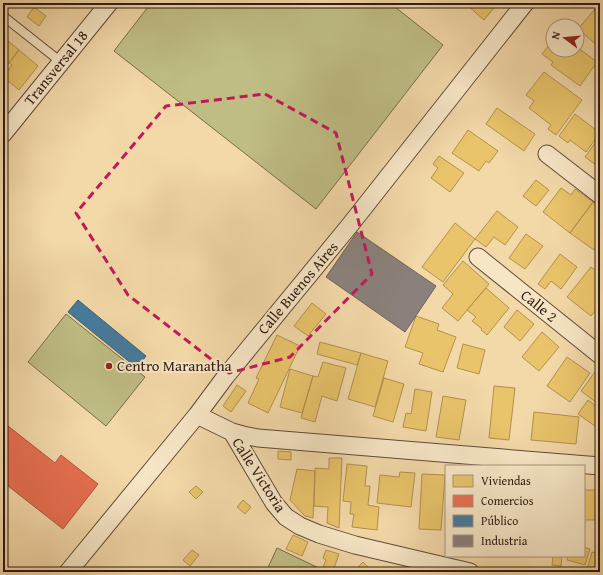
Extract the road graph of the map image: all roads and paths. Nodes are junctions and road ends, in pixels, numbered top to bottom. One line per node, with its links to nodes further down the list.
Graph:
1 (109, 3): 4 (street, Transversal 18)
2 (525, 3): 10 (street, Calle Buenos Aires)
3 (3, 16): 4 (lane)
4 (61, 62): 5 (street, Transversal 18)
5 (3, 134)
6 (547, 154): 7 (street)
7 (600, 195)
8 (478, 257): 9 (street, Calle 2)
9 (600, 355)
10 (197, 416): 11 (street); 13 (street, Calle Buenos Aires)
11 (232, 432): 12 (street); 14 (street, Calle Victoria)
12 (600, 466)
13 (68, 572)
14 (470, 572)

